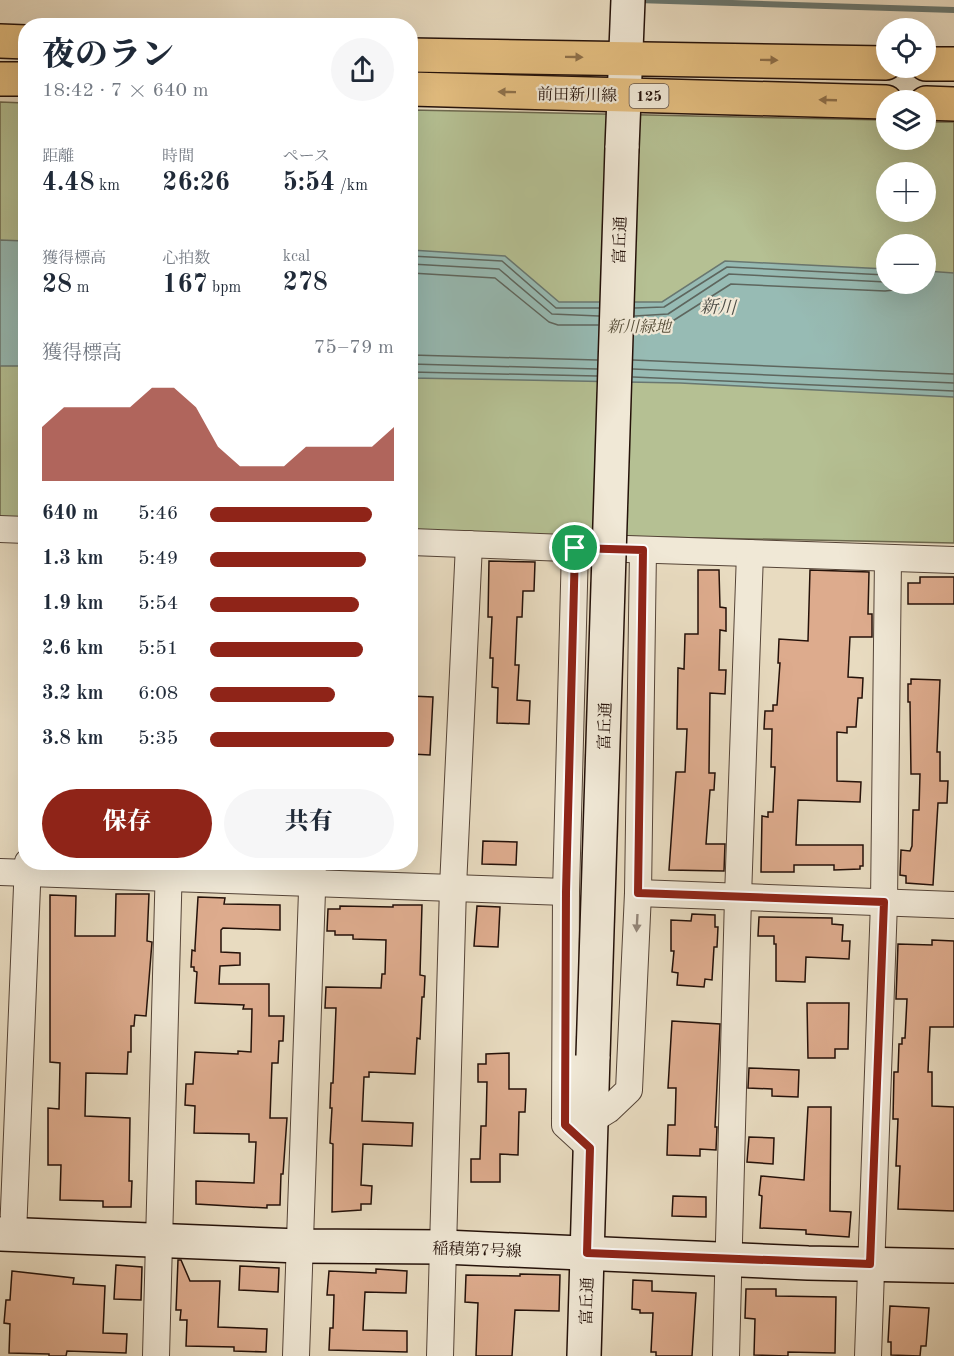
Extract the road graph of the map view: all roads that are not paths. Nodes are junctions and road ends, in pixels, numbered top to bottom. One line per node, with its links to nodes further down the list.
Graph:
1 (628, 7): 5 (street, 富丘通)
2 (0, 41): 3 (main road)
3 (18, 42)
4 (418, 55): 5 (main road, one-way to 5)
5 (626, 57): 6 (main road, one-way to 6); 12 (street, 富丘通)
6 (876, 63)
7 (936, 64): 8 (main road)
8 (954, 64)
9 (0, 79): 10 (main road)
10 (18, 80)
11 (418, 89): 12 (main road, 前田新川線 / 125, one-way to 11)
12 (624, 95): 13 (main road, 前田新川線 / 125, one-way to 12); 36 (street, 富丘通, bridge)
13 (876, 102)
14 (936, 103): 15 (main road)
15 (954, 104)
16 (0, 530): 17 (street)
17 (18, 530)
18 (418, 542): 19 (street)
19 (470, 544): 20 (street); 30 (street)
20 (575, 548): 21 (street); 31 (street)
21 (643, 550): 22 (street); 32 (street)
22 (750, 553): 23 (street); 33 (street)
23 (888, 558): 24 (street); 34 (street)
24 (954, 560)
25 (18, 869): 28 (street)
26 (28, 870): 37 (street)
27 (169, 870): 29 (street); 38 (street)
28 (0, 872)
29 (313, 873): 30 (street); 39 (street)
30 (453, 887): 31 (street); 40 (street)
31 (566, 892): 36 (street)
32 (638, 893): 33 (street); 36 (street, one-way to 36)
33 (738, 897): 34 (street); 42 (street)
34 (884, 902): 35 (street); 43 (street)
35 (954, 905)
36 (591, 1134): 41 (street, 富丘通)
37 (6, 1234): 38 (street, 稲積第7号線)
38 (159, 1240): 39 (street, 稲積第7号線); 45 (street)
39 (300, 1246): 40 (street, 稲積第7号線); 46 (street)
40 (444, 1247): 41 (street, 稲積第7号線); 47 (street)
41 (587, 1253): 42 (street, 稲積第7号線); 48 (street, 富丘通)
42 (730, 1260): 43 (street, 稲積第7号線); 49 (street)
43 (870, 1264): 44 (street, 稲積第7号線); 50 (street)
44 (954, 1266)
45 (156, 1356)
46 (296, 1356)
47 (440, 1356)
48 (584, 1356)
49 (726, 1356)
50 (868, 1356)

